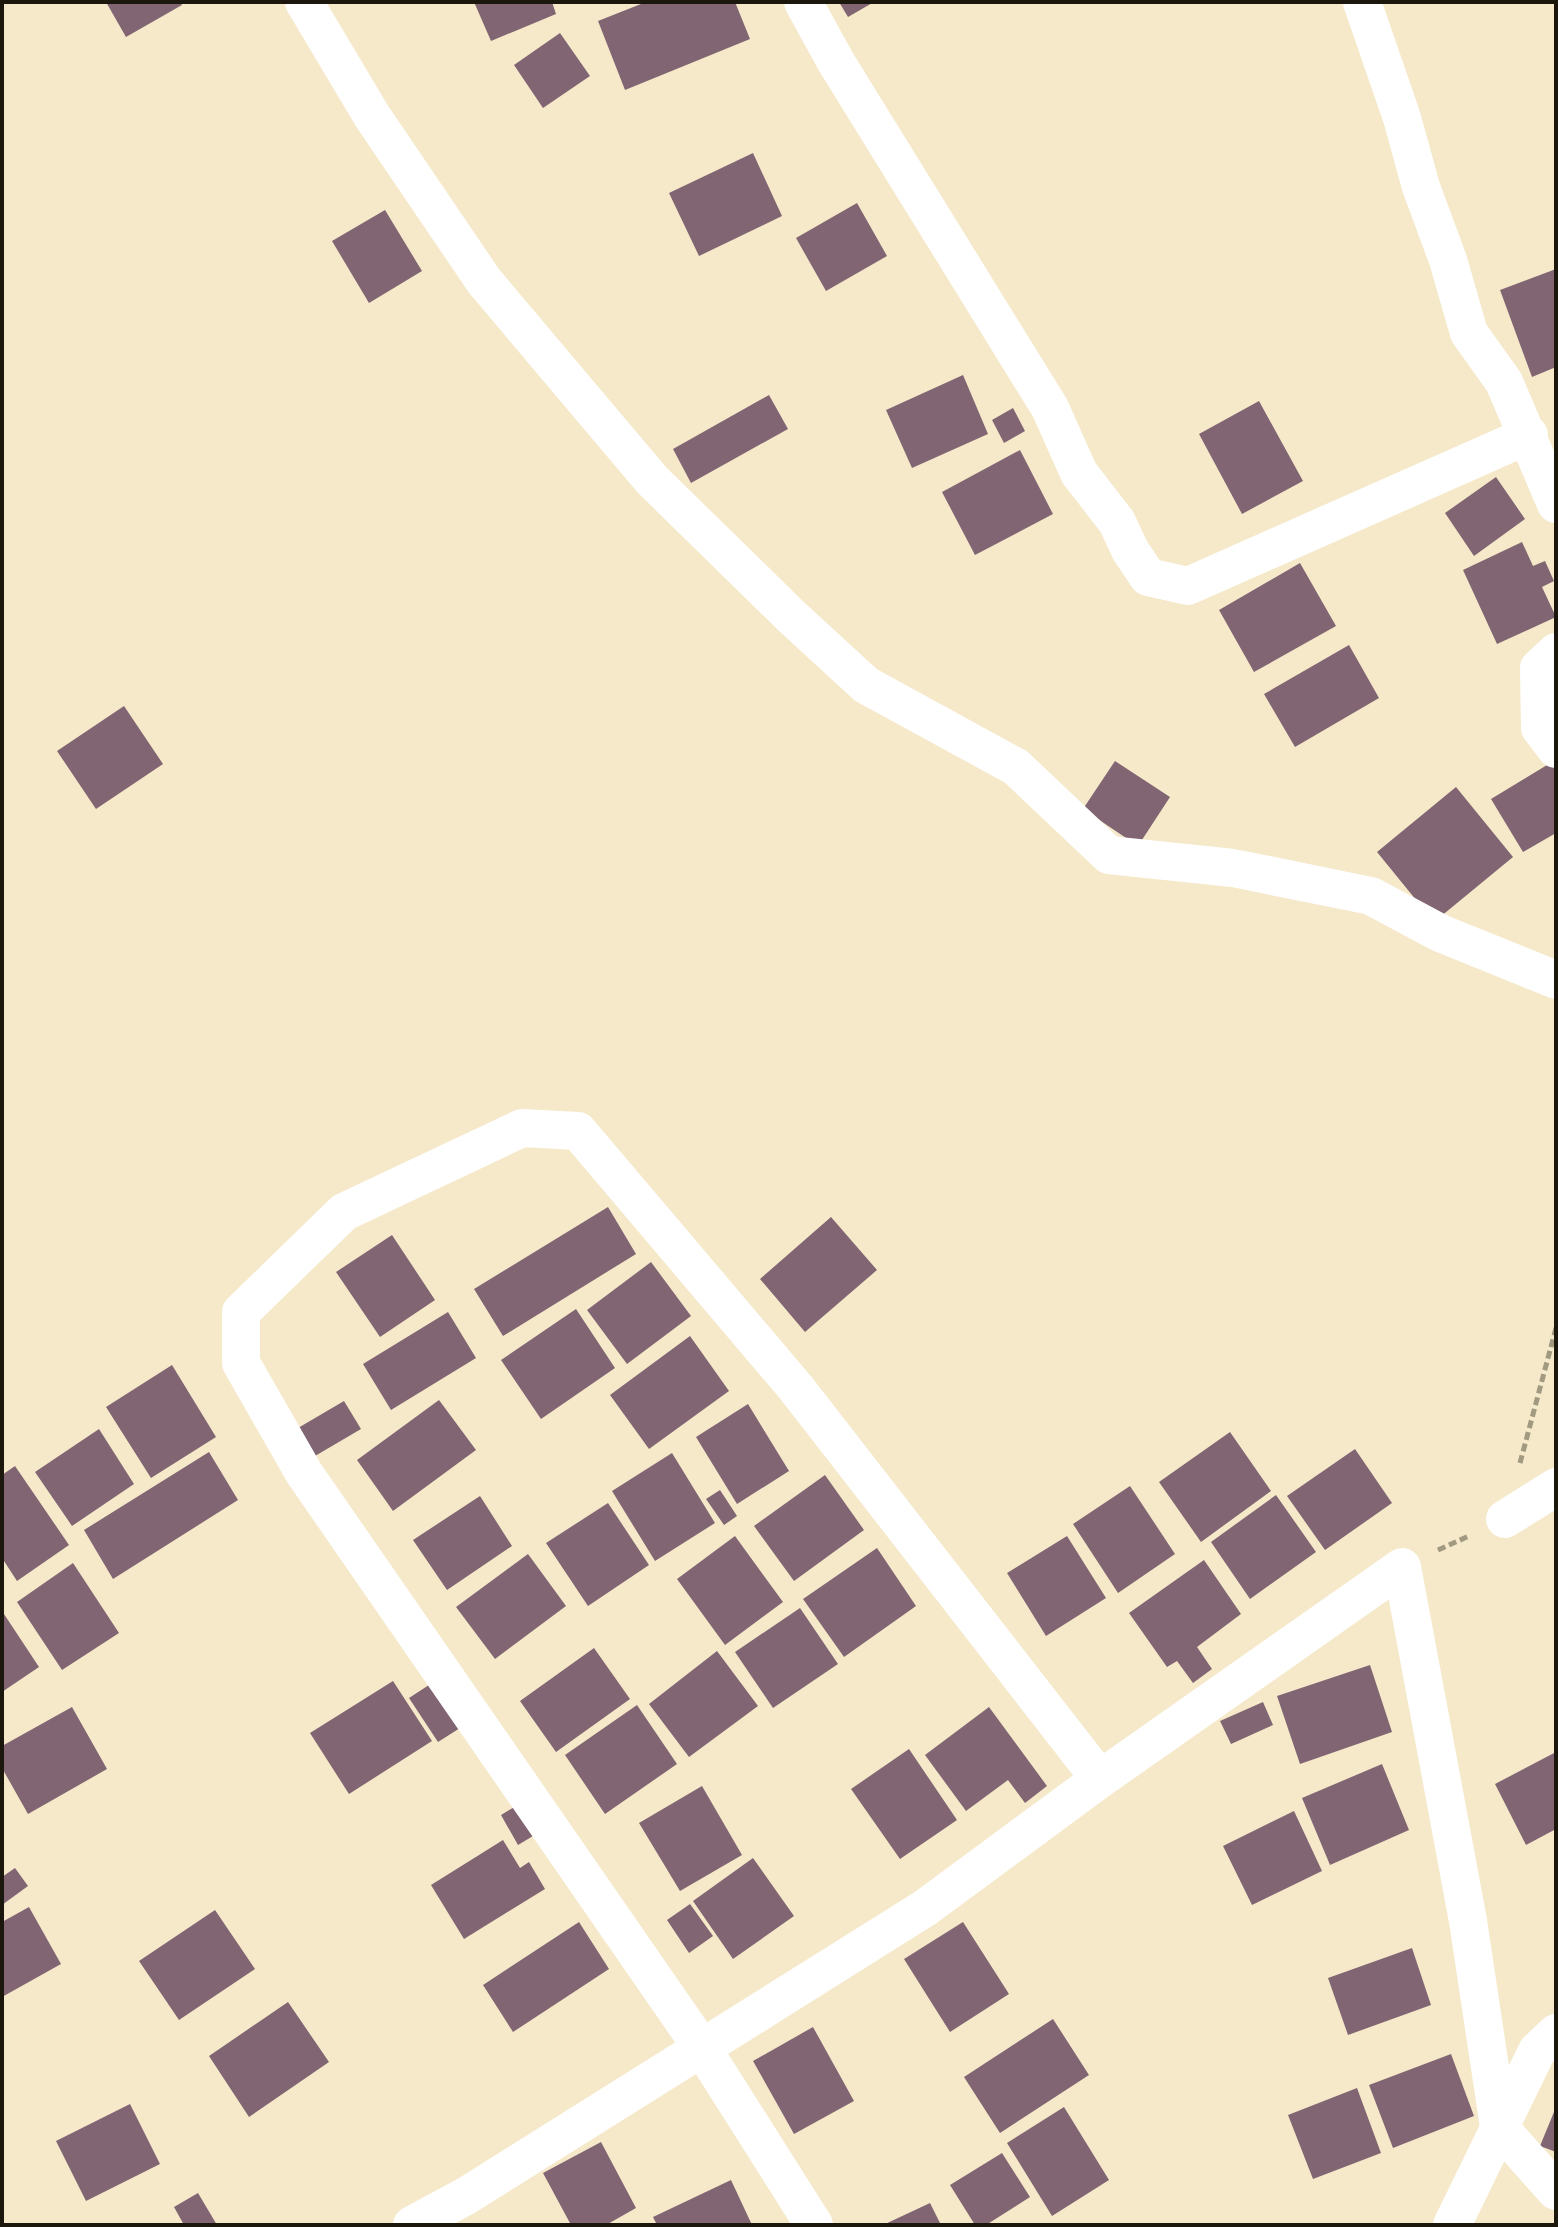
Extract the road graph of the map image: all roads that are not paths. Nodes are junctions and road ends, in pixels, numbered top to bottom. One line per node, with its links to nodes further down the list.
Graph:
1 (304, 2): 8 (street)
2 (803, 2): 4 (street)
3 (1362, 2): 4 (street)
4 (1529, 435): 5 (street)
5 (1556, 504)
6 (1556, 652): 7 (street)
7 (1556, 749)
8 (1556, 980)
9 (1556, 1487): 10 (street)
10 (1505, 1519)
11 (1100, 1779): 13 (street); 13 (street); 14 (street)
12 (1556, 2033): 14 (street)
13 (702, 2048): 16 (street); 17 (street)
14 (1499, 2127): 15 (street); 18 (street)
15 (1556, 2191)
16 (412, 2225)
17 (814, 2225)
18 (1452, 2225)

